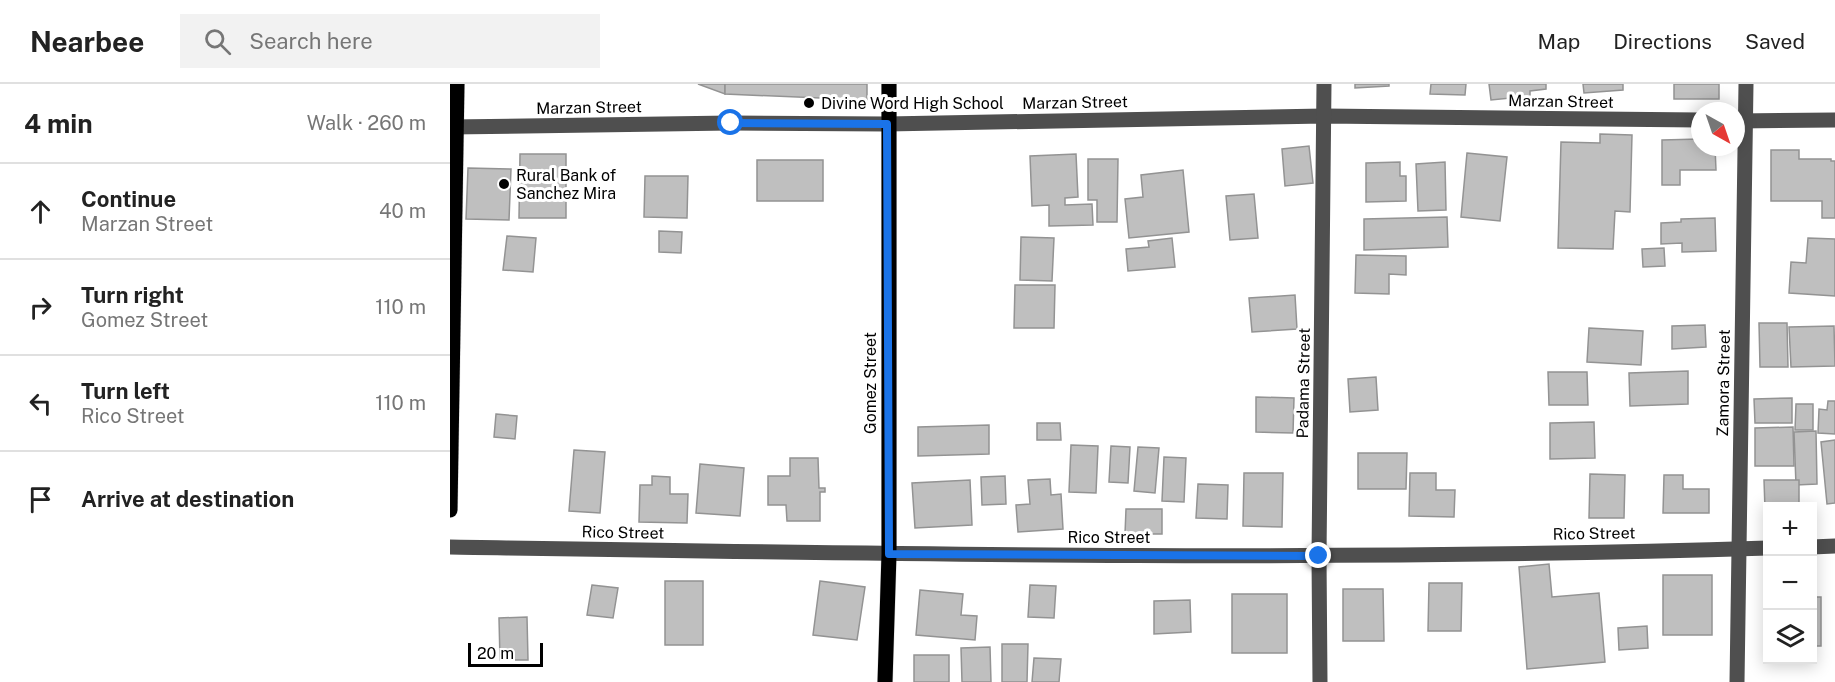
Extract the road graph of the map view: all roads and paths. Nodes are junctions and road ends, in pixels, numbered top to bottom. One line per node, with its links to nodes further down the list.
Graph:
1 (457, 84): 11 (main road)
2 (889, 84): 10 (main road, Gomez Street)
3 (1324, 84): 6 (street, Padama Street)
4 (1746, 84): 5 (street, Zamora Street)
5 (1743, 102)
6 (1324, 116): 7 (street, Marzan Street); 10 (street, Marzan Street); 20 (street, Padama Street)
7 (1691, 120)
8 (1835, 120): 9 (street)
9 (1745, 121)
10 (887, 124): 11 (street, Marzan Street); 19 (main road, Gomez Street)
11 (453, 127): 13 (main road)
12 (1740, 156): 18 (street, Zamora Street)
13 (450, 510)
14 (1835, 546): 16 (street)
15 (450, 547): 19 (street, Rico Street)
16 (1817, 547)
17 (1763, 548): 18 (street, Rico Street)
18 (1738, 549): 20 (street, Rico Street); 23 (street, Zamora Street)
19 (889, 554): 20 (street, Rico Street); 21 (main road, Gomez Street)
20 (1319, 556): 22 (street, Padama Street)
21 (885, 682)
22 (1320, 682)
23 (1737, 682)

